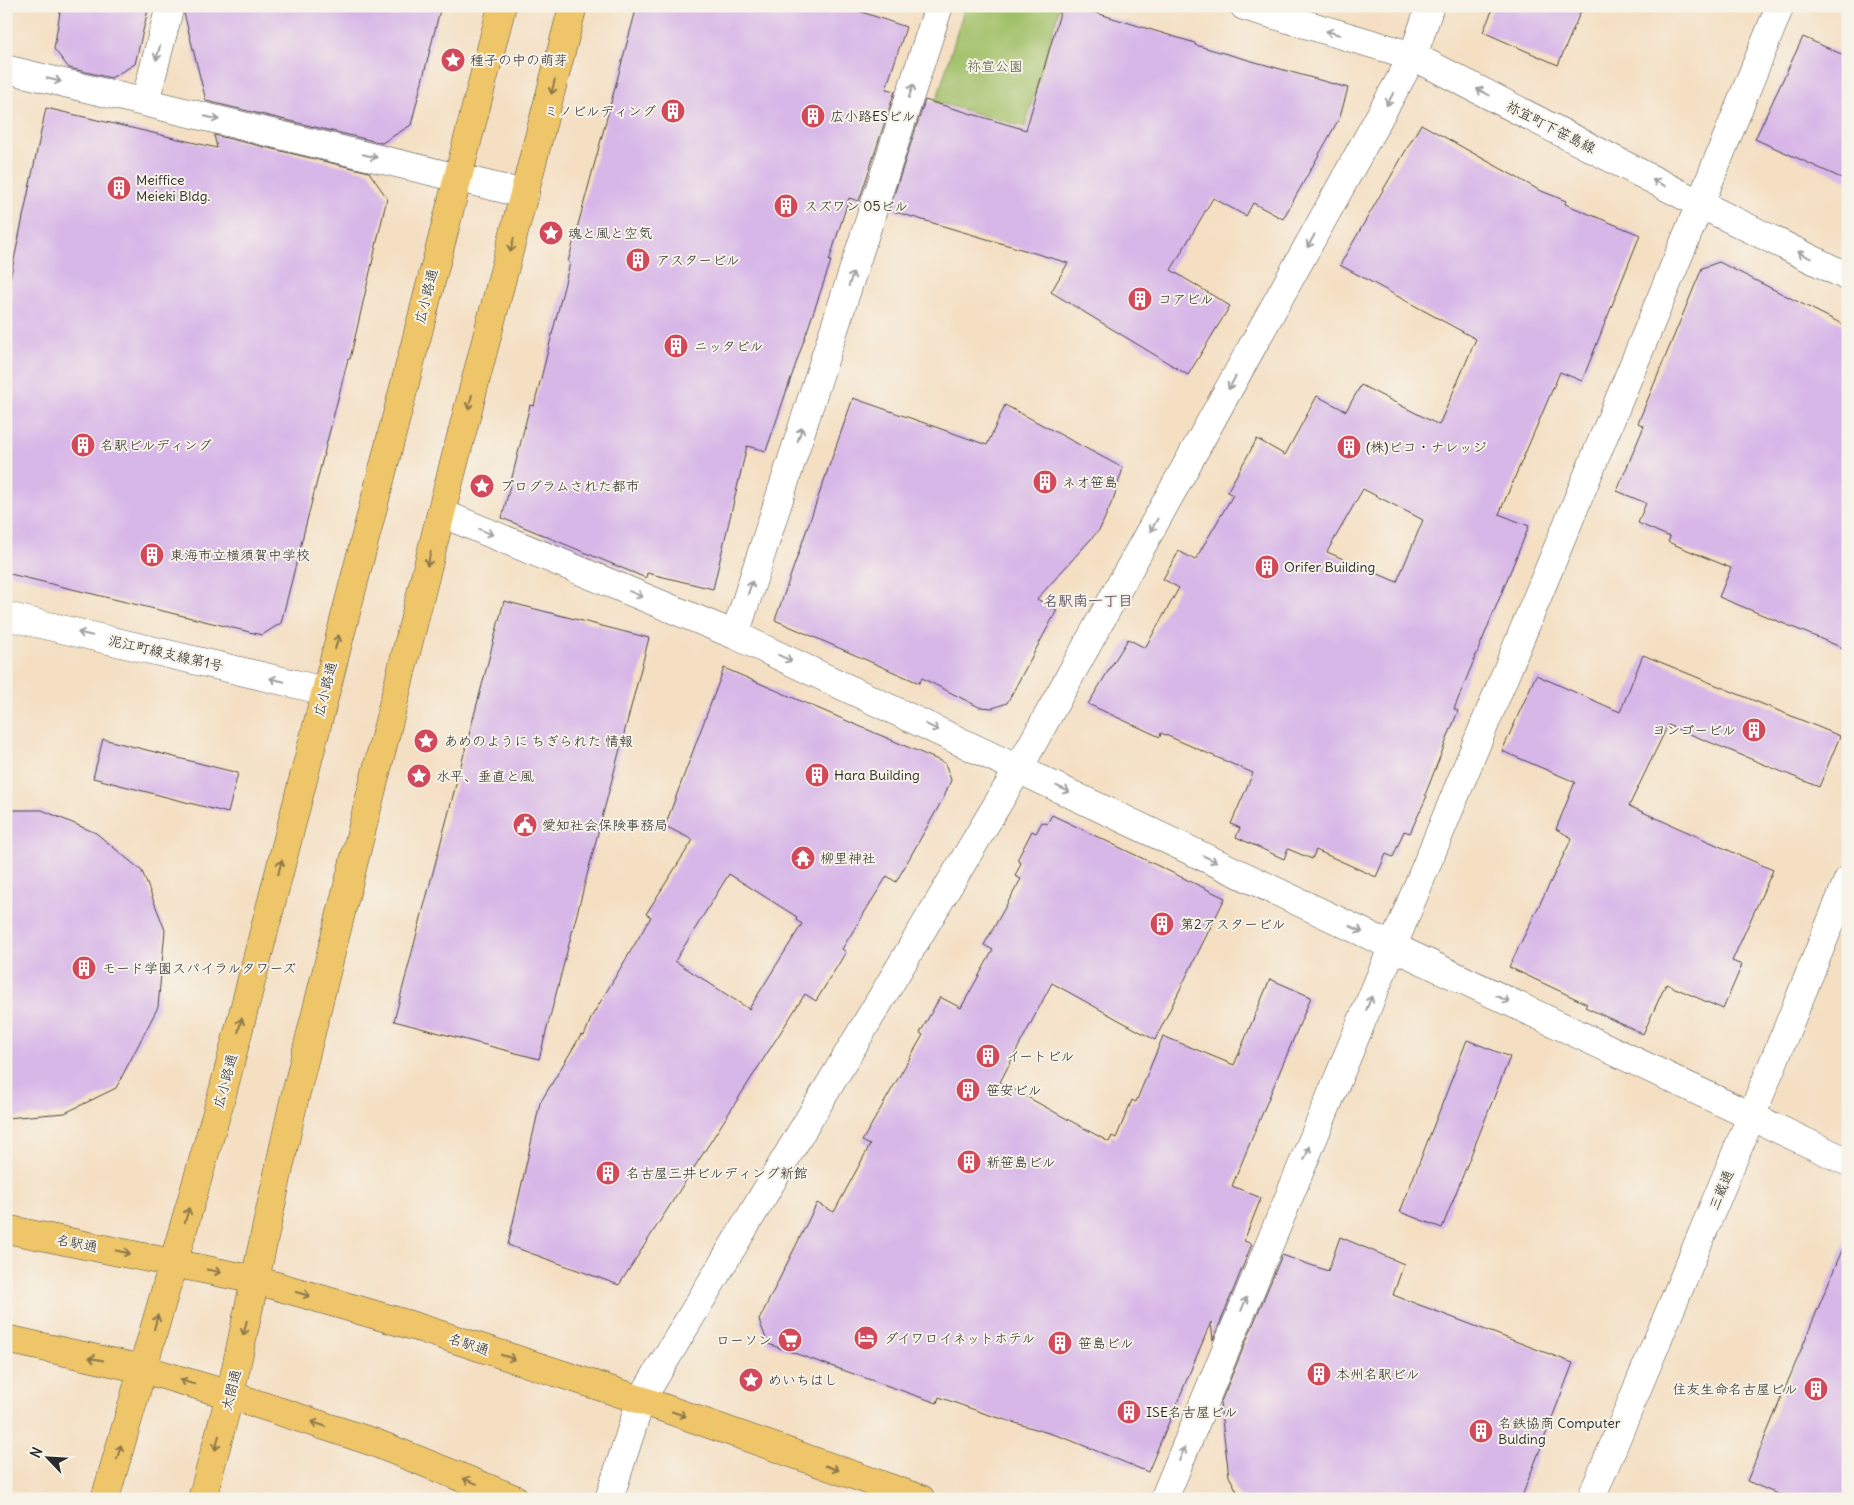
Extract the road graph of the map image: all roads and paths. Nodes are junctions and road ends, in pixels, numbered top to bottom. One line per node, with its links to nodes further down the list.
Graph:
1 (170, 6): 10 (street, one-way to 10)
2 (502, 6): 11 (main road, 広小路通)
3 (573, 6): 12 (main road, one-way to 12)
4 (939, 6): 17 (street, one-way to 4)
5 (1244, 6): 8 (street, 祢宜町下笹島線, one-way to 5)
6 (1430, 6): 8 (street)
7 (1780, 6): 13 (street)
8 (1413, 56): 13 (street, 祢宜町下笹島線, one-way to 8); 19 (street, one-way to 19)
9 (6, 69): 10 (street, one-way to 10)
10 (145, 102): 11 (street, one-way to 11)
11 (457, 177): 12 (street); 18 (main road, 広小路通, one-way to 11)
12 (525, 194): 15 (main road, one-way to 15)
13 (1700, 204): 14 (street, 祢宜町下笹島線, one-way to 13); 21 (street)
14 (1848, 277)
15 (441, 513): 17 (street, one-way to 17); 26 (main road, one-way to 26)
16 (6, 616): 18 (street, 泥江町線支線第1号, one-way to 16)
17 (736, 635): 19 (street, one-way to 19)
18 (325, 691): 25 (main road, 広小路通, one-way to 18)
19 (1019, 768): 21 (street, one-way to 21); 30 (street)
20 (1848, 880): 22 (street, 三蔵通)
21 (1392, 946): 22 (street, one-way to 22); 36 (street, one-way to 21)
22 (1751, 1117): 23 (street); 37 (street, 三蔵通)
23 (1848, 1162)
24 (6, 1229): 25 (main road, 名駅通, one-way to 25)
25 (173, 1262): 26 (main road, 名駅通, one-way to 26); 28 (main road, 広小路通, one-way to 25)
26 (256, 1280): 29 (main road, 太閤通, one-way to 29); 30 (main road, 名駅通, one-way to 30)
27 (6, 1339): 28 (main road, one-way to 27)
28 (143, 1369): 29 (main road, one-way to 28); 31 (main road, one-way to 28)
29 (230, 1396): 32 (main road, 太閤通, one-way to 32); 33 (main road, one-way to 29)
30 (642, 1400): 34 (street); 35 (main road, 名駅通, one-way to 35)
31 (105, 1499)
32 (202, 1499)
33 (515, 1499)
34 (609, 1499)
35 (921, 1499)
36 (1164, 1499)
37 (1591, 1499)

